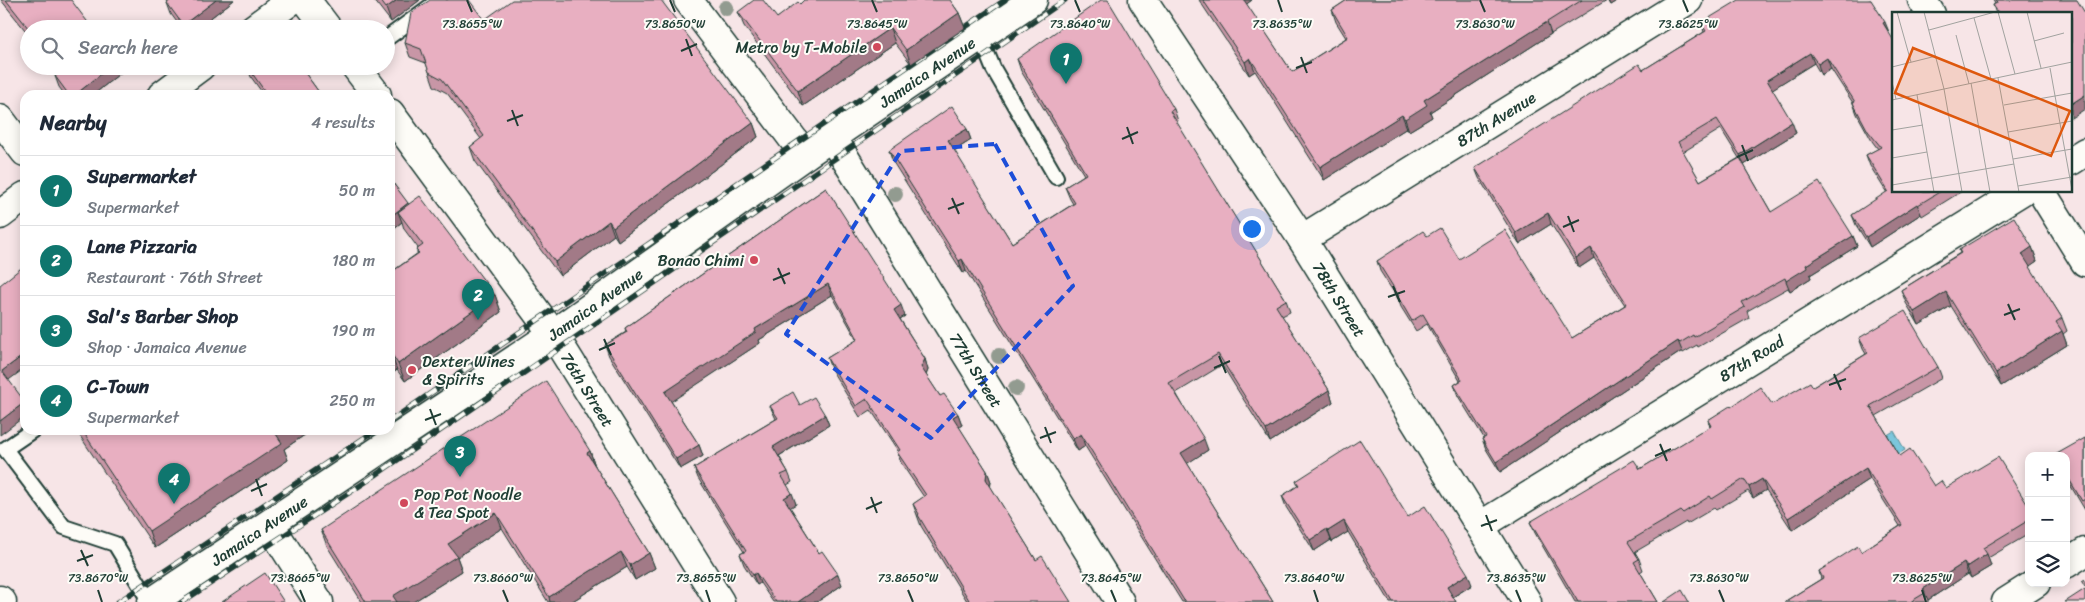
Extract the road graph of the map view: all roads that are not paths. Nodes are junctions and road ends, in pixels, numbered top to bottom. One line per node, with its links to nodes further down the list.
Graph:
1 (292, 0): 10 (street)
2 (306, 0): 11 (street)
3 (439, 0): 12 (lane)
4 (688, 0): 23 (street)
5 (1033, 0): 13 (street, Jamaica Avenue)
6 (1143, 0): 30 (street, 78th Street)
7 (1688, 0): 30 (street, 87th Avenue)
8 (1922, 0): 9 (street)
9 (1930, 12)
10 (264, 20)
11 (321, 20)
12 (395, 32)
13 (980, 36): 20 (street, Jamaica Avenue); 25 (lane)
14 (189, 75): 16 (street)
15 (362, 75): 17 (street)
16 (169, 90)
17 (373, 90)
18 (0, 119): 21 (street)
19 (395, 120): 32 (street, 76th Street)
20 (832, 137): 23 (street, Jamaica Avenue); 42 (street, 77th Street)
21 (20, 145)
22 (2085, 152): 24 (street)
23 (805, 155): 32 (street, Jamaica Avenue)
24 (2072, 159)
25 (1056, 177)
26 (2020, 192): 35 (street, 87th Road)
27 (2042, 192): 31 (street)
28 (20, 200): 29 (street)
29 (0, 214)
30 (1302, 240): 35 (street, 78th Street)
31 (2085, 262)
32 (553, 334): 34 (street, Jamaica Avenue); 41 (street, 76th Street)
33 (26, 435): 39 (lane)
34 (270, 525): 39 (street, Jamaica Avenue); 40 (street)
35 (1480, 526): 43 (street, 78th Street)
36 (2085, 552): 37 (street)
37 (2070, 561)
38 (2030, 587): 44 (street)
39 (151, 602)
40 (318, 602)
41 (720, 602)
42 (1120, 602)
43 (1528, 602)
44 (2006, 602)

